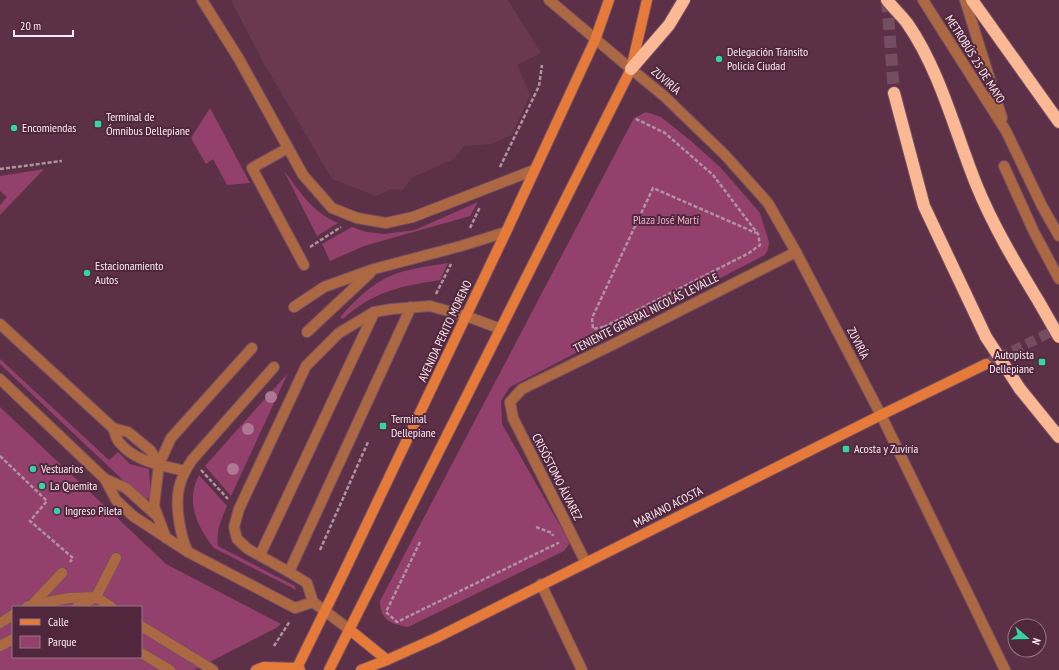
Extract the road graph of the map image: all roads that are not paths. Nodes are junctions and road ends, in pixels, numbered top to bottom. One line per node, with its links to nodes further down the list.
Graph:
1 (202, 0): 15 (street)
2 (549, 0): 10 (street, ZUVIRÍA)
3 (609, 0): 10 (main road, AVENIDA PERITO MORENO)
4 (647, 0): 11 (main road)
5 (684, 0): 11 (highway)
6 (887, 0): 31 (highway, bridge)
7 (923, 0): 14 (street, METROBÚS 25 DE MAYO)
8 (965, 0): 14 (street, METROBÚS 25 DE MAYO)
9 (972, 0): 13 (highway)
10 (595, 40): 11 (street, ZUVIRÍA); 17 (main road, AVENIDA PERITO MORENO)
11 (631, 69): 20 (street, ZUVIRÍA); 29 (main road)
12 (894, 93): 39 (highway, bridge)
13 (1059, 122)
14 (1006, 133): 19 (street, METROBÚS 25 DE MAYO)
15 (288, 148): 17 (street); 21 (street)
16 (1004, 166): 23 (street)
17 (534, 170): 18 (main road, AVENIDA PERITO MORENO)
18 (506, 232): 22 (street); 27 (main road, AVENIDA PERITO MORENO)
19 (1059, 236)
20 (796, 252): 36 (street, TENIENTE GENERAL NICOLÁS LEVALLE); 37 (street, ZUVIRÍA)
21 (304, 265)
22 (374, 269): 24 (street); 30 (street)
23 (1059, 279)
24 (294, 307)
25 (411, 307): 26 (street); 27 (street); 49 (street)
26 (374, 312): 46 (street); 46 (street)
27 (466, 316): 29 (street); 57 (main road, AVENIDA PERITO MORENO)
28 (0, 324): 38 (street)
29 (501, 329): 61 (main road)
30 (307, 332)
31 (1059, 337)
32 (252, 348): 40 (street)
33 (986, 364): 37 (main road, MARIANO ACOSTA)
34 (274, 367): 41 (street)
35 (0, 379): 42 (street)
36 (510, 402): 48 (street, CRISÓSTOMO ÁLVAREZ)
37 (881, 415): 48 (main road, MARIANO ACOSTA); 73 (street, ZUVIRÍA)
38 (113, 428): 40 (street); 40 (street)
39 (1059, 437)
40 (159, 464): 41 (street); 43 (street)
41 (185, 471): 45 (street)
42 (105, 479): 43 (street); 44 (street)
43 (158, 517): 44 (street)
44 (166, 538): 45 (street)
45 (188, 552): 53 (street)
46 (260, 555): 49 (street)
47 (116, 558): 52 (street)
48 (586, 563): 51 (main road, MARIANO ACOSTA)
49 (289, 572): 53 (street)
50 (62, 573): 54 (street)
51 (541, 584): 65 (main road, MARIANO ACOSTA); 72 (street)
52 (96, 597): 54 (street); 55 (street); 56 (street)
53 (312, 602): 57 (street)
54 (30, 606)
55 (79, 606)
56 (110, 606)
57 (325, 611): 61 (street); 66 (main road, AVENIDA PERITO MORENO)
58 (12, 617): 59 (street)
59 (0, 623)
60 (142, 627): 68 (street)
61 (350, 630): 65 (main road); 70 (main road)
62 (12, 640): 63 (street)
63 (0, 646)
64 (142, 654): 67 (street)
65 (387, 660): 71 (main road, MARIANO ACOSTA)
66 (298, 669): 69 (main road)
67 (170, 670)
68 (213, 670)
69 (256, 670)
70 (330, 670)
71 (361, 670)
72 (582, 670)
73 (1005, 670)

